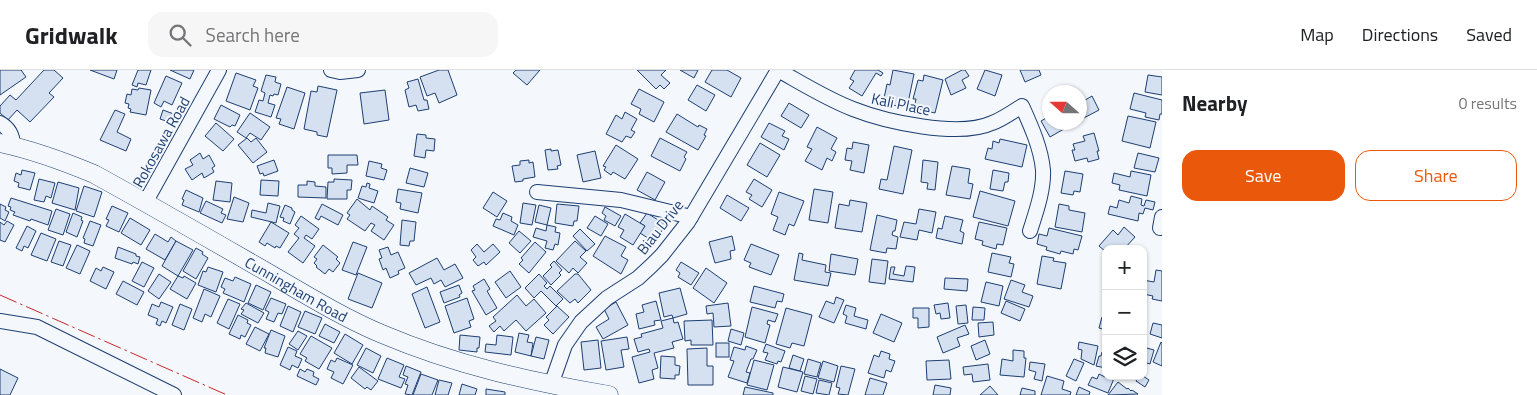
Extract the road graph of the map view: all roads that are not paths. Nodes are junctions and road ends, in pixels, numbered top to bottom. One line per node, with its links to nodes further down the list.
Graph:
1 (220, 70): 8 (street, Rokosawa Road)
2 (330, 70): 3 (street)
3 (358, 70)
4 (778, 70): 9 (street, Biau Drive); 10 (street, Kali Place)
5 (0, 122): 6 (street)
6 (6, 145): 8 (main road, Cunningham Road)
7 (537, 192): 9 (street)
8 (146, 203): 12 (main road, Cunningham Road)
9 (691, 216): 12 (street, Biau Drive)
10 (1030, 231)
11 (0, 321): 13 (street)
12 (551, 385): 14 (main road, Cunningham Road)
13 (174, 395)
14 (609, 395)

